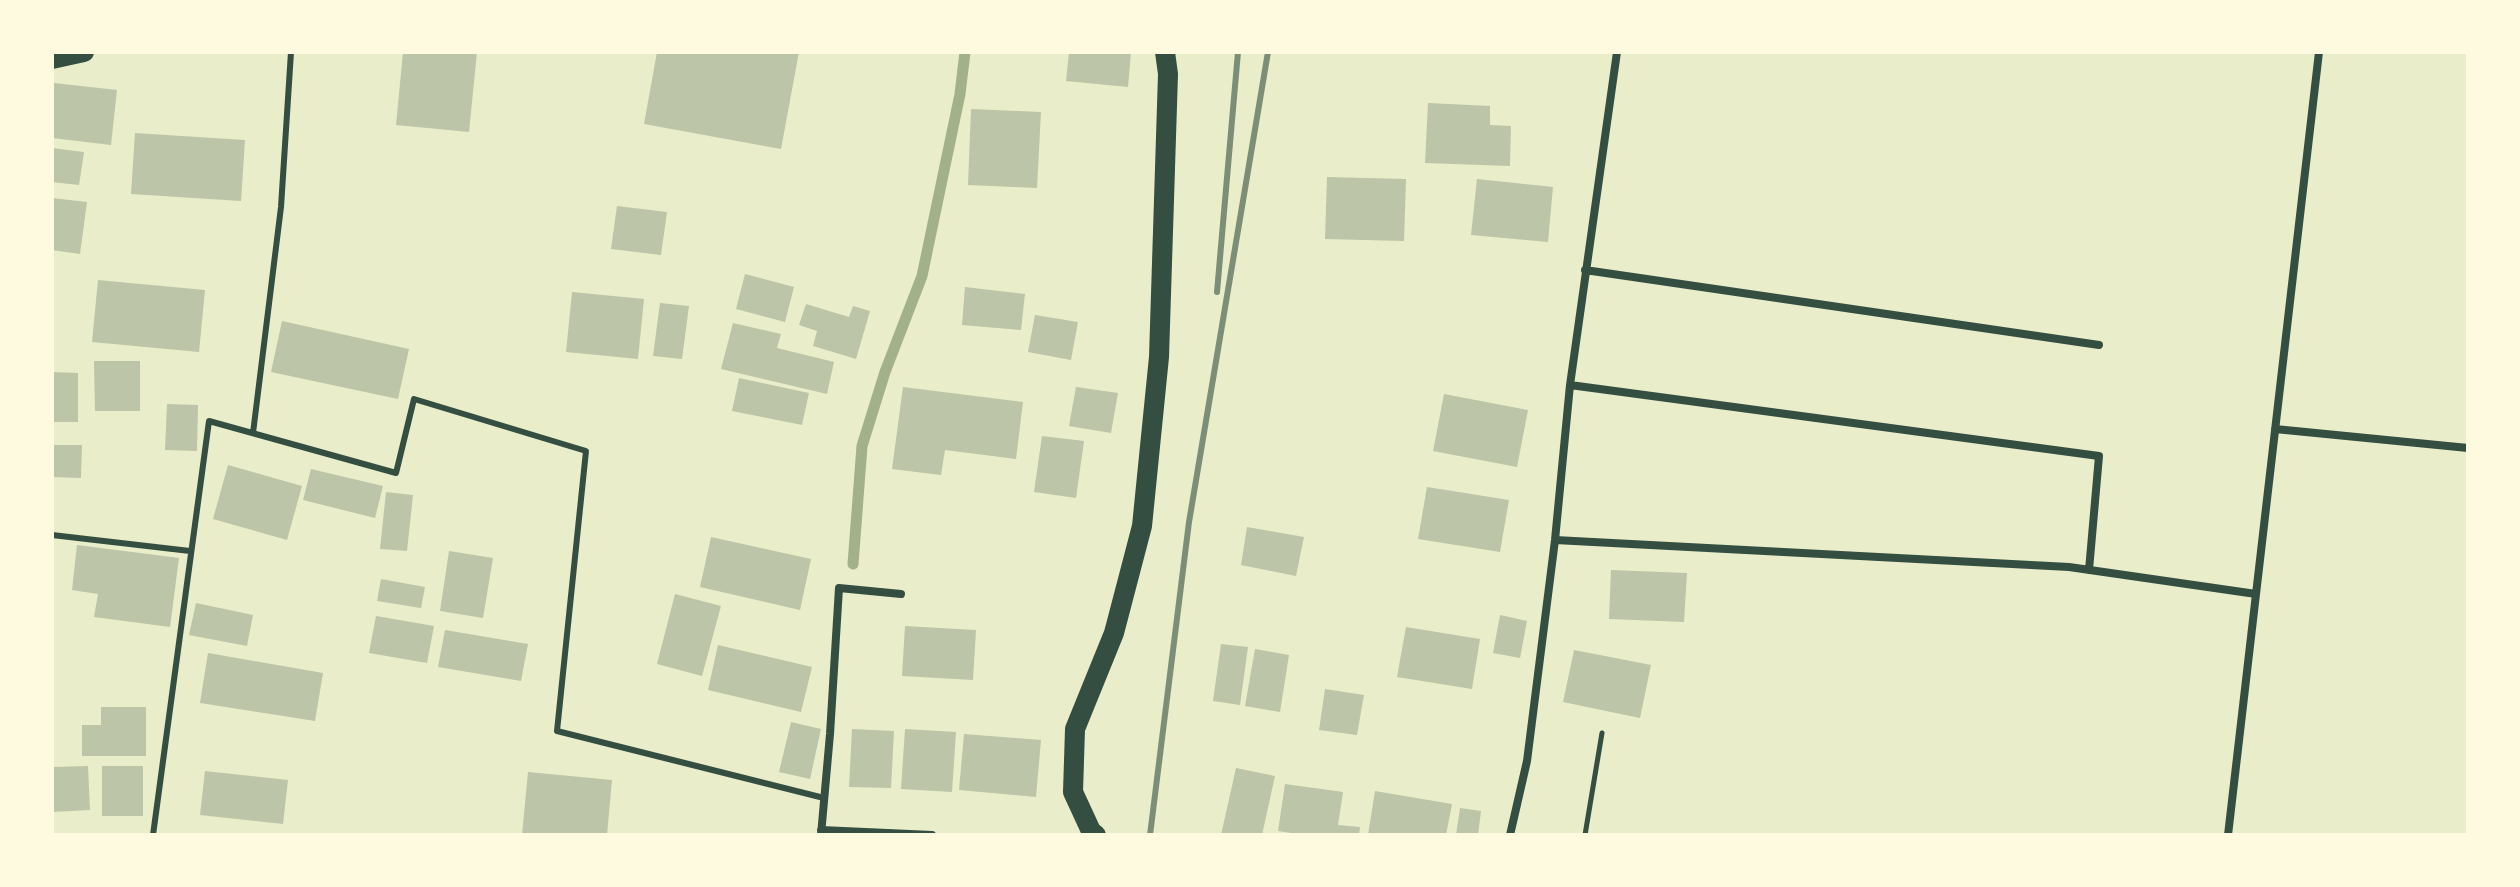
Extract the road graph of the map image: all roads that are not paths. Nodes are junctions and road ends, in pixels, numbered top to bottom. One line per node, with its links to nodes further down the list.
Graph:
1 (84, 52): 6 (main road)
2 (291, 52): 11 (lane)
3 (1165, 52): 21 (main road)
4 (1617, 52): 7 (street)
5 (2319, 52): 10 (street)
6 (52, 59)
7 (1585, 270): 8 (street); 9 (street)
8 (2099, 345)
9 (1570, 385): 14 (street); 16 (street)
10 (2275, 429): 12 (street); 18 (street)
11 (253, 433): 15 (lane); 19 (lane)
12 (2468, 448)
13 (52, 535): 15 (lane)
14 (1555, 540): 16 (street); 24 (street)
15 (190, 551): 22 (lane)
16 (2089, 570): 18 (street)
17 (901, 594): 19 (street)
18 (2256, 594): 25 (street)
19 (824, 798): 20 (street)
20 (821, 833): 23 (street)
21 (1088, 834)
22 (153, 835)
23 (932, 835)
24 (1510, 835)
25 (2228, 835)

